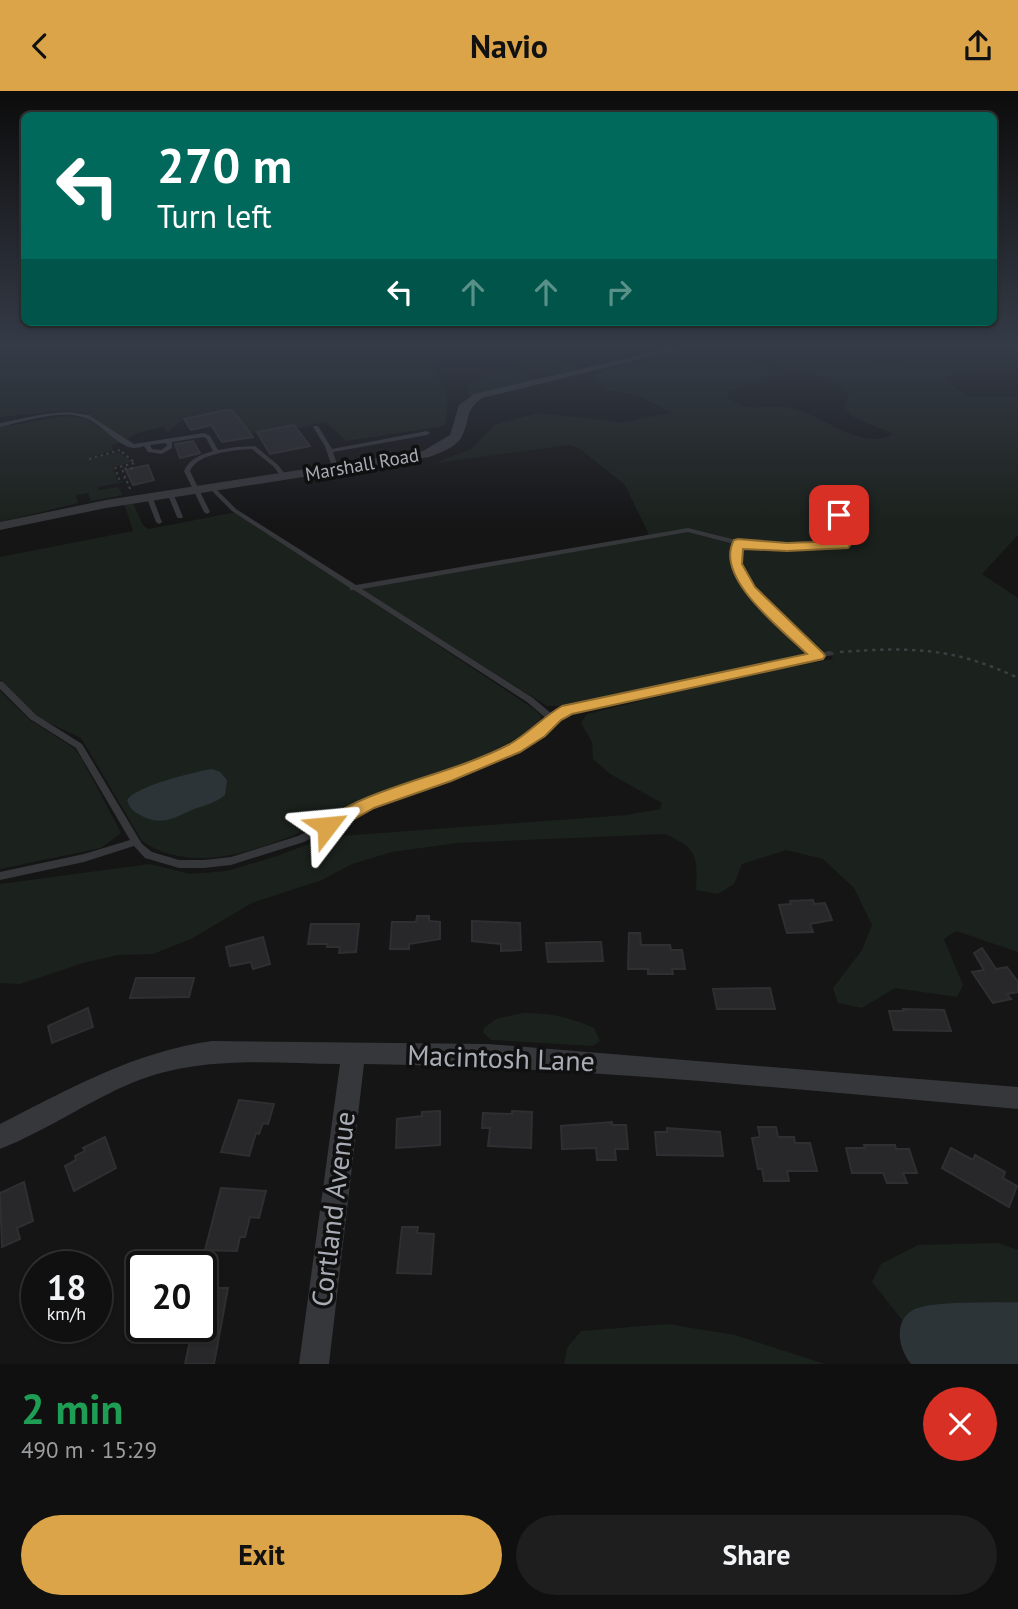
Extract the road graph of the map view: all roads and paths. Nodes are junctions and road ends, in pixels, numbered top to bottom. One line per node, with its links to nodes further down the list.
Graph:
1 (466, 405): 12 (street, Marshall Road)
2 (0, 425): 5 (lane)
3 (316, 426): 8 (lane)
4 (427, 433): 8 (lane)
5 (133, 446): 7 (path); 9 (lane)
6 (115, 447): 7 (path)
7 (119, 450): 10 (path); 13 (path)
8 (330, 451): 12 (lane)
9 (217, 453): 14 (lane); 16 (lane)
10 (89, 459)
11 (135, 468): 13 (path)
12 (336, 470): 14 (street, Marshall Road)
13 (125, 478): 20 (path)
14 (285, 478): 15 (street, Marshall Road)
15 (212, 488): 16 (street, Marshall Road); 26 (lane)
16 (197, 490): 18 (street, Marshall Road); 21 (lane)
17 (828, 491): 25 (lane)
18 (170, 493): 19 (street, Marshall Road); 22 (lane)
19 (149, 496): 20 (street, Marshall Road); 23 (lane)
20 (134, 498): 24 (street, Marshall Road)
21 (206, 512)
22 (180, 517)
23 (159, 522)
24 (0, 526)
25 (738, 543): 26 (lane); 28 (lane)
26 (353, 588): 31 (lane)
27 (830, 653): 28 (lane); 29 (path)
28 (817, 656): 31 (lane)
29 (1018, 678)
30 (0, 684): 32 (lane)
31 (553, 719): 32 (lane)
32 (135, 842): 33 (lane)
33 (0, 876)
34 (353, 1055): 35 (street, Macintosh Lane); 36 (street, Macintosh Lane); 37 (street, Cortland Avenue)
35 (1018, 1098)
36 (0, 1137)
37 (314, 1364)

